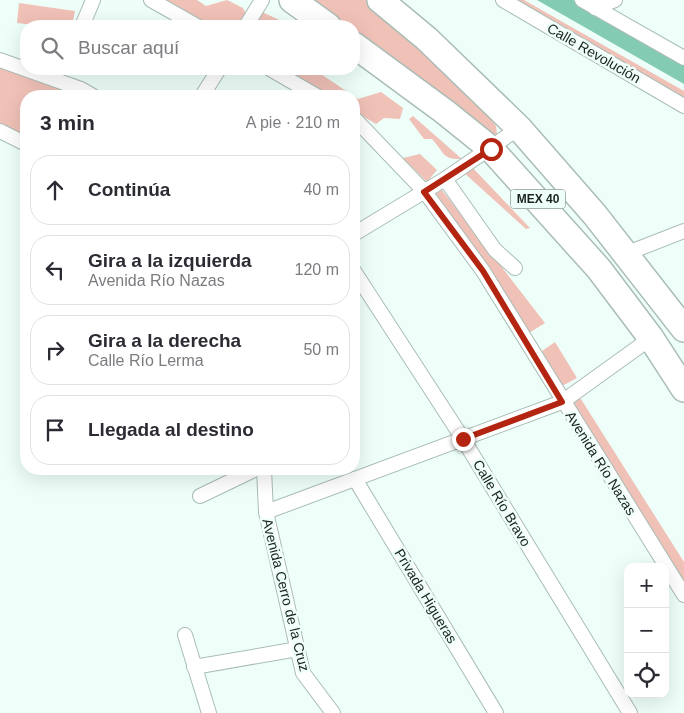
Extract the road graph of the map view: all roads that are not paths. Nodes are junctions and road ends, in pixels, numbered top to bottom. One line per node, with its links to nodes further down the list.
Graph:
1 (93, 0): 10 (street)
2 (151, 0): 11 (street)
3 (262, 0): 12 (street)
4 (292, 0): 13 (highway)
5 (380, 0): 26 (highway, MEX 40)
6 (503, 0): 24 (street, Calle Revolución)
7 (582, 0): 9 (street)
8 (615, 0): 9 (street)
9 (595, 8): 15 (street)
10 (85, 20)
11 (186, 20)
12 (250, 20)
13 (320, 20)
14 (360, 49): 29 (highway, MEX 40)
15 (684, 58)
16 (0, 60): 17 (street)
17 (20, 67)
18 (42, 75): 21 (street)
19 (215, 75): 22 (street)
20 (280, 75): 23 (street)
21 (83, 90)
22 (206, 90)
23 (307, 90)
24 (684, 106)
25 (360, 122): 31 (street, Avenida Río Nazas)
26 (519, 128): 29 (street); 34 (highway, MEX 40)
27 (0, 131): 28 (street)
28 (20, 141)
29 (491, 149): 30 (street); 38 (highway, MEX 40)
30 (445, 179): 31 (street); 35 (street)
31 (424, 192): 32 (street); 40 (street, Avenida Río Nazas)
32 (360, 230)
33 (684, 231): 34 (street)
34 (625, 254): 37 (highway, MEX 40)
35 (515, 268)
36 (360, 280): 41 (street, Calle Río Bravo)
37 (684, 329)
38 (650, 338): 39 (highway, MEX 40); 40 (street)
39 (684, 389)
40 (562, 402): 41 (street); 47 (street, Avenida Río Nazas)
41 (463, 439): 44 (street); 54 (street, Calle Río Bravo)
42 (244, 475): 45 (street)
43 (264, 475): 46 (street, Avenida Cerro de la Cruz)
44 (355, 479): 46 (street); 53 (street, Privada Higueras)
45 (200, 496)
46 (266, 512): 49 (street, Avenida Cerro de la Cruz)
47 (684, 596)
48 (185, 635): 50 (street)
49 (298, 649): 50 (street); 52 (street, Avenida Cerro de la Cruz)
50 (194, 667): 51 (street)
51 (209, 713)
52 (333, 713)
53 (496, 713)
54 (630, 713)

